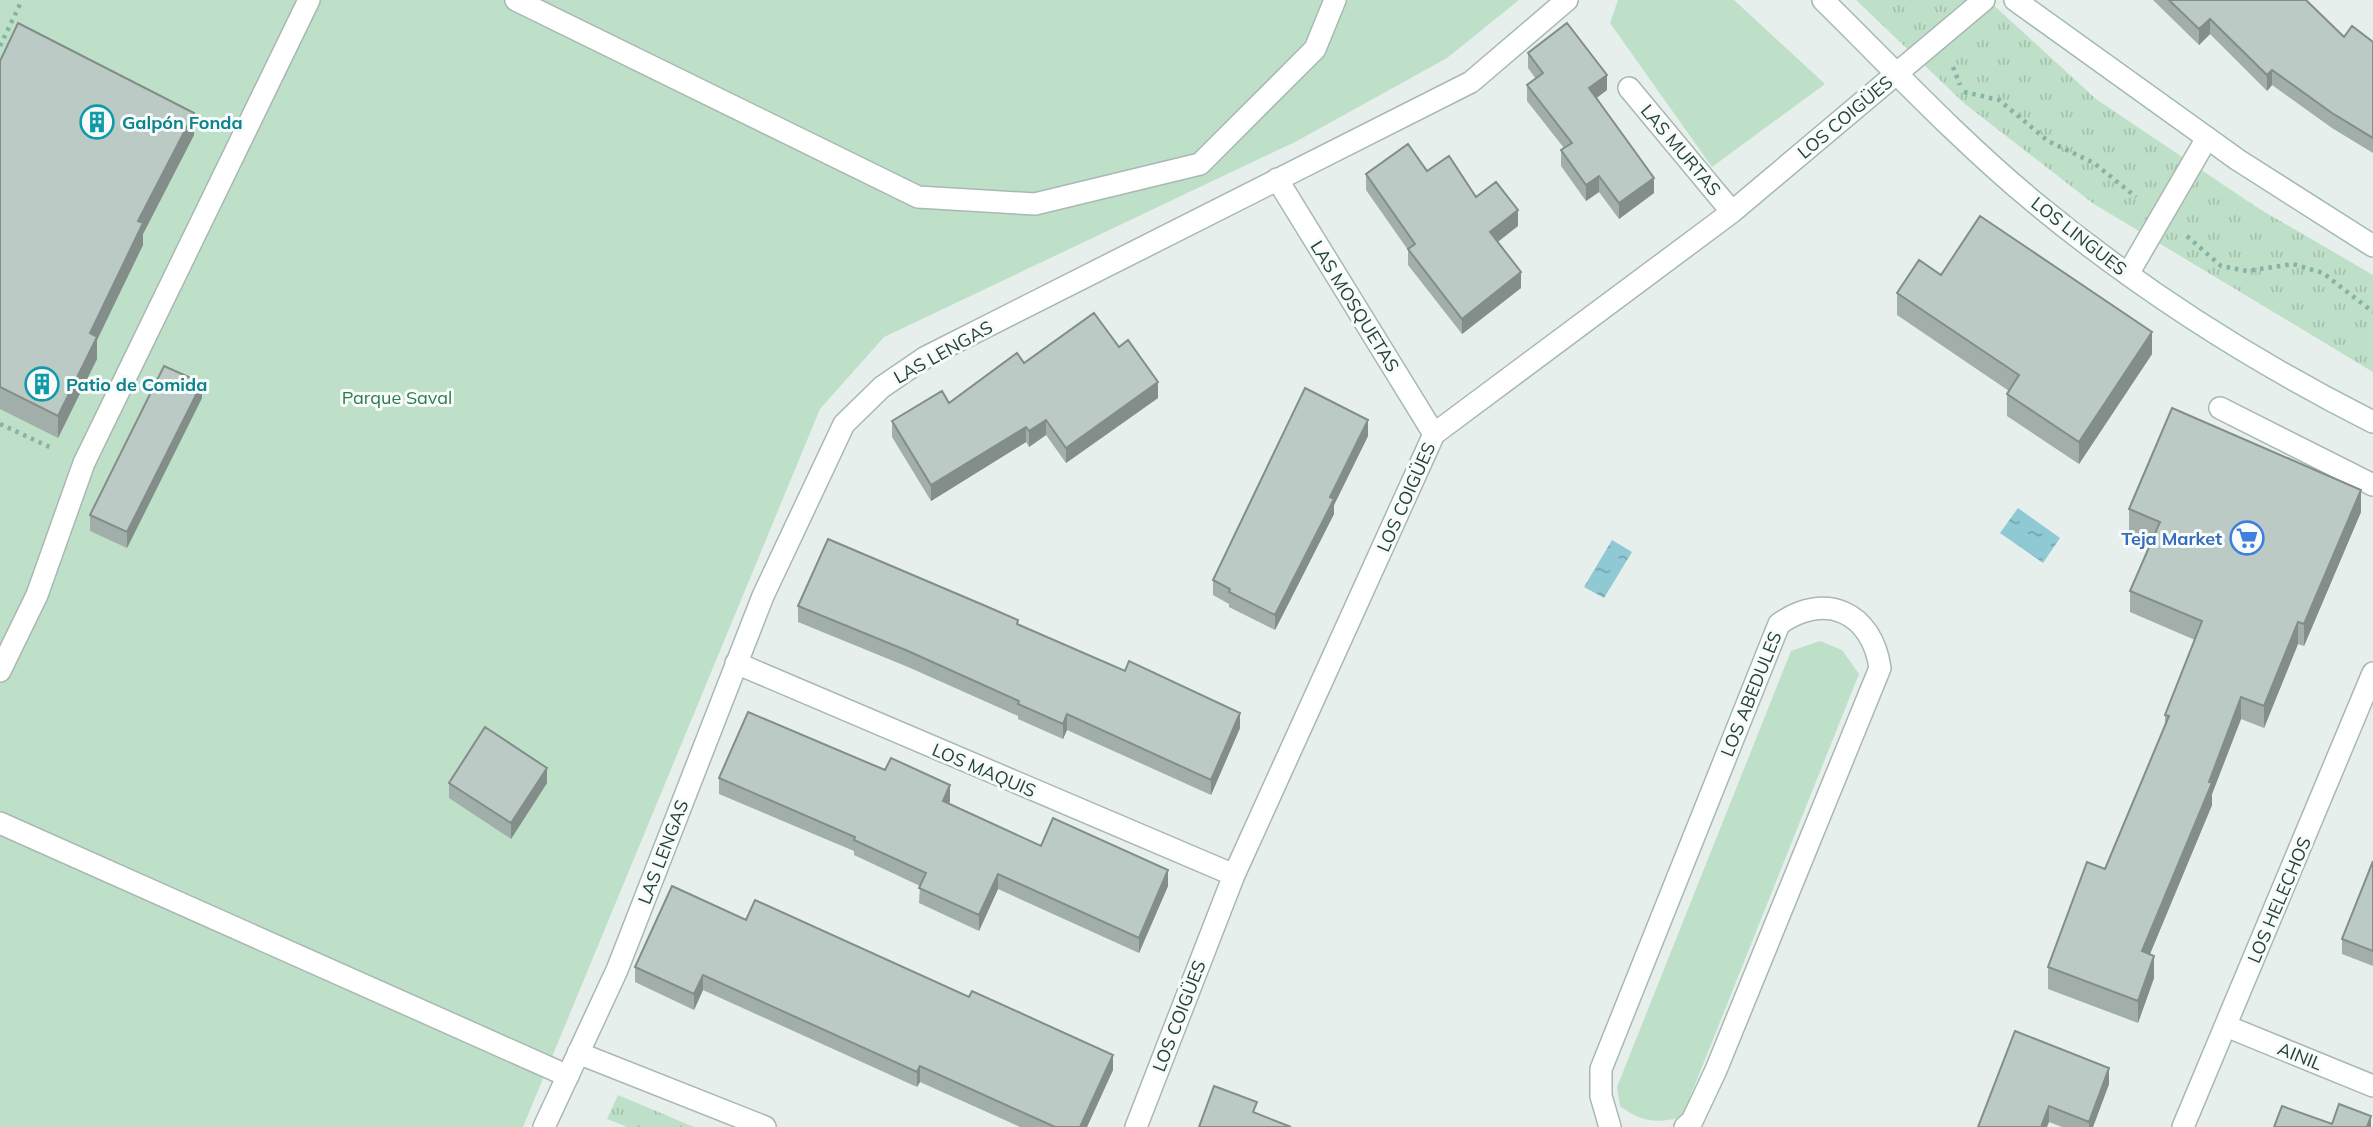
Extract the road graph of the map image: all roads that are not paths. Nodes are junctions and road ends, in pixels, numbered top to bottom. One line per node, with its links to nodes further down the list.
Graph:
1 (309, 0): 20 (street)
2 (516, 0): 3 (street)
3 (1335, 0)
4 (1567, 0): 11 (street, LAS LENGAS)
5 (1822, 0): 8 (street, LOS LINGUES)
6 (1984, 0): 8 (street, LOS COIGÜES)
7 (2015, 0): 10 (street)
8 (1898, 73): 12 (street, LOS COIGÜES); 14 (street, LOS LINGUES)
9 (1629, 88): 12 (street, LAS MURTAS)
10 (2207, 138): 13 (street); 14 (street)
11 (1277, 179): 17 (street, LAS MOSQUETAS); 19 (street, LAS LENGAS)
12 (1732, 212): 17 (street, LOS COIGÜES)
13 (2373, 246)
14 (2128, 274): 16 (street, LOS LINGUES)
15 (2220, 408): 18 (street)
16 (2373, 422)
17 (1434, 434): 23 (street, LOS COIGÜES)
18 (2373, 485)
19 (736, 663): 23 (street, LOS MAQUIS); 25 (street, LAS LENGAS)
20 (0, 671)
21 (2373, 673): 24 (street, LOS HELECHOS)
22 (0, 822): 26 (street)
23 (1234, 875): 30 (street, LOS COIGÜES)
24 (2226, 1026): 27 (street, AINIL); 33 (street, LOS HELECHOS)
25 (578, 1053): 26 (street, LAS LENGAS); 29 (street)
26 (568, 1076): 28 (street, LAS LENGAS)
27 (2373, 1086)
28 (547, 1126)
29 (765, 1127)
30 (1136, 1127)
31 (1610, 1127): 32 (street, LOS ABEDULES)
32 (1685, 1127)
33 (2183, 1127)

